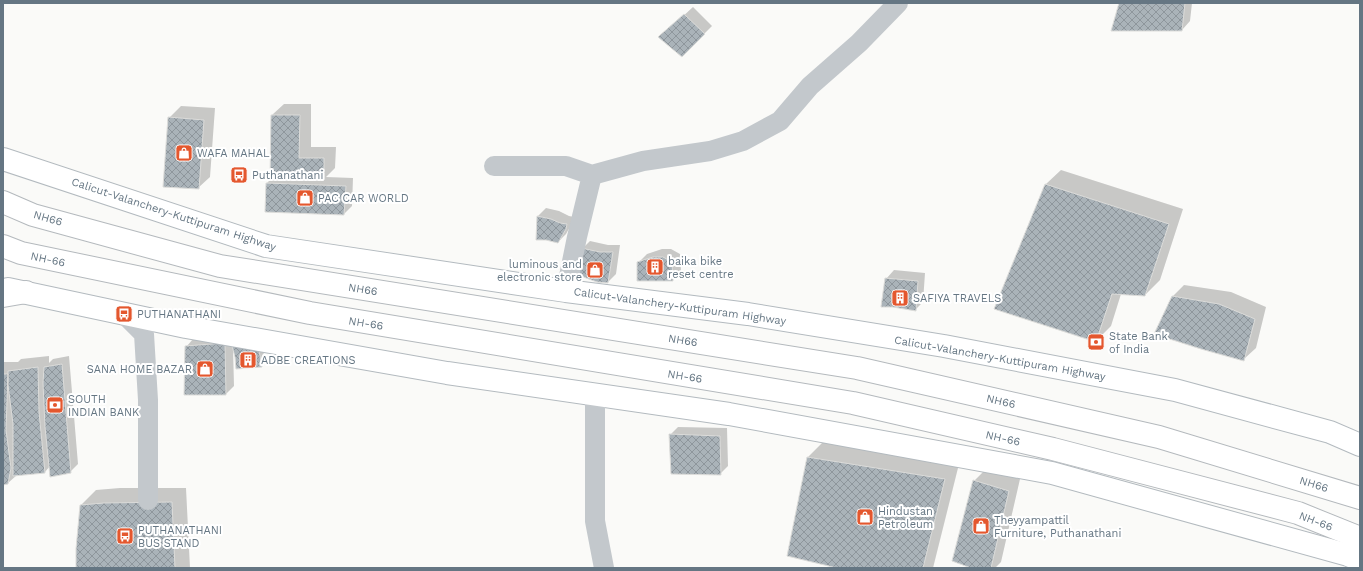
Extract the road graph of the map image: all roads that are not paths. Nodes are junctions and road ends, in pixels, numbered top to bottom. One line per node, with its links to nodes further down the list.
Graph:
1 (898, 3): 4 (street)
2 (3, 160): 8 (main road, Calicut-Valanchery-Kuttipuram Highway)
3 (494, 166): 4 (street)
4 (592, 175): 8 (street)
5 (3, 202): 14 (main road, NH66 / NH66)
6 (3, 246): 16 (main road, NH-66)
7 (3, 288): 9 (main road)
8 (566, 291): 13 (main road, Calicut-Valanchery-Kuttipuram Highway)
9 (26, 292): 10 (main road); 11 (main road)
10 (3, 296)
11 (124, 314): 12 (main road); 15 (street)
12 (595, 394): 17 (main road); 18 (street)
13 (1360, 445)
14 (1360, 498)
15 (148, 500)
16 (1360, 538)
17 (1360, 560)
18 (604, 568)

